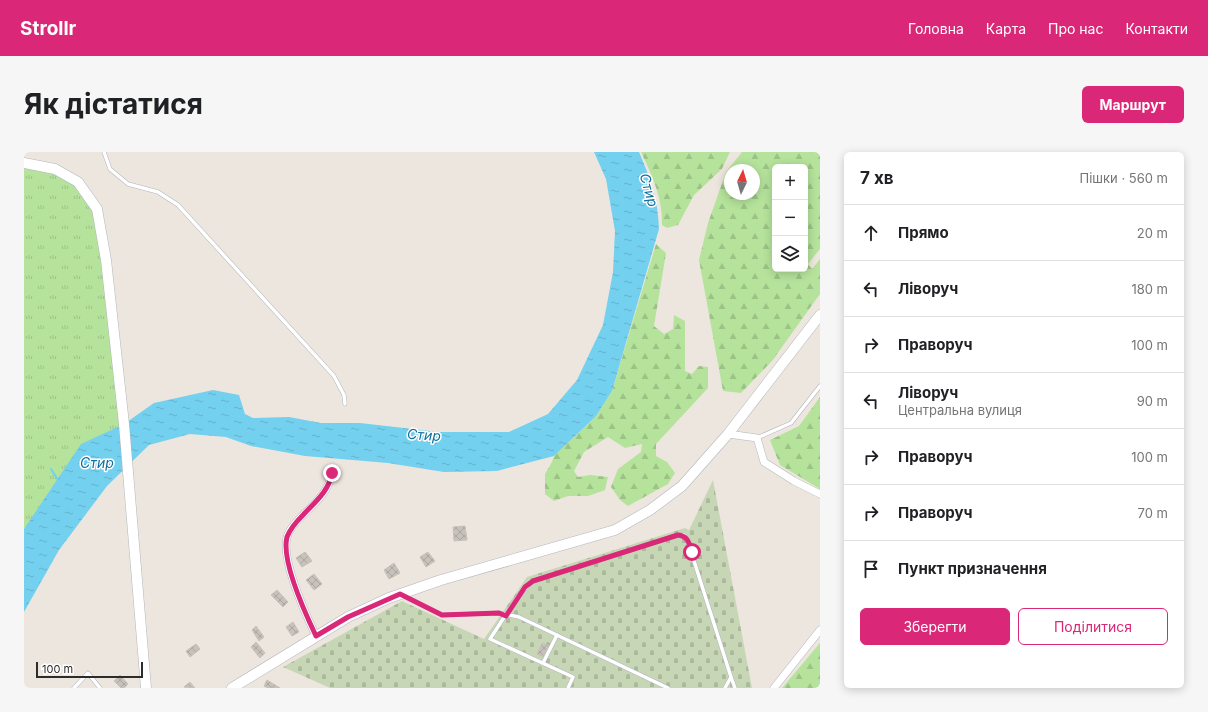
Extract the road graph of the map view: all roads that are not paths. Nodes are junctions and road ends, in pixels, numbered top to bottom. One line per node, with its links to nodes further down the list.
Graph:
1 (104, 152): 5 (lane)
2 (24, 163): 19 (street)
3 (820, 315): 6 (street)
4 (820, 386): 7 (lane)
5 (344, 404)
6 (728, 434): 7 (street); 10 (street)
7 (757, 438): 9 (street)
8 (332, 473): 14 (street)
9 (820, 494)
10 (400, 594): 11 (lane); 14 (street)
11 (506, 616): 13 (lane); 15 (lane); 16 (lane)
12 (820, 630): 25 (street)
13 (557, 635): 15 (lane); 22 (lane)
14 (316, 636): 20 (street)
15 (543, 663): 21 (lane)
16 (731, 677): 23 (lane); 24 (lane)
17 (74, 688): 18 (lane)
18 (100, 688)
19 (146, 688)
20 (232, 688)
21 (568, 688)
22 (668, 688)
23 (725, 688)
24 (735, 688)
25 (774, 688)

